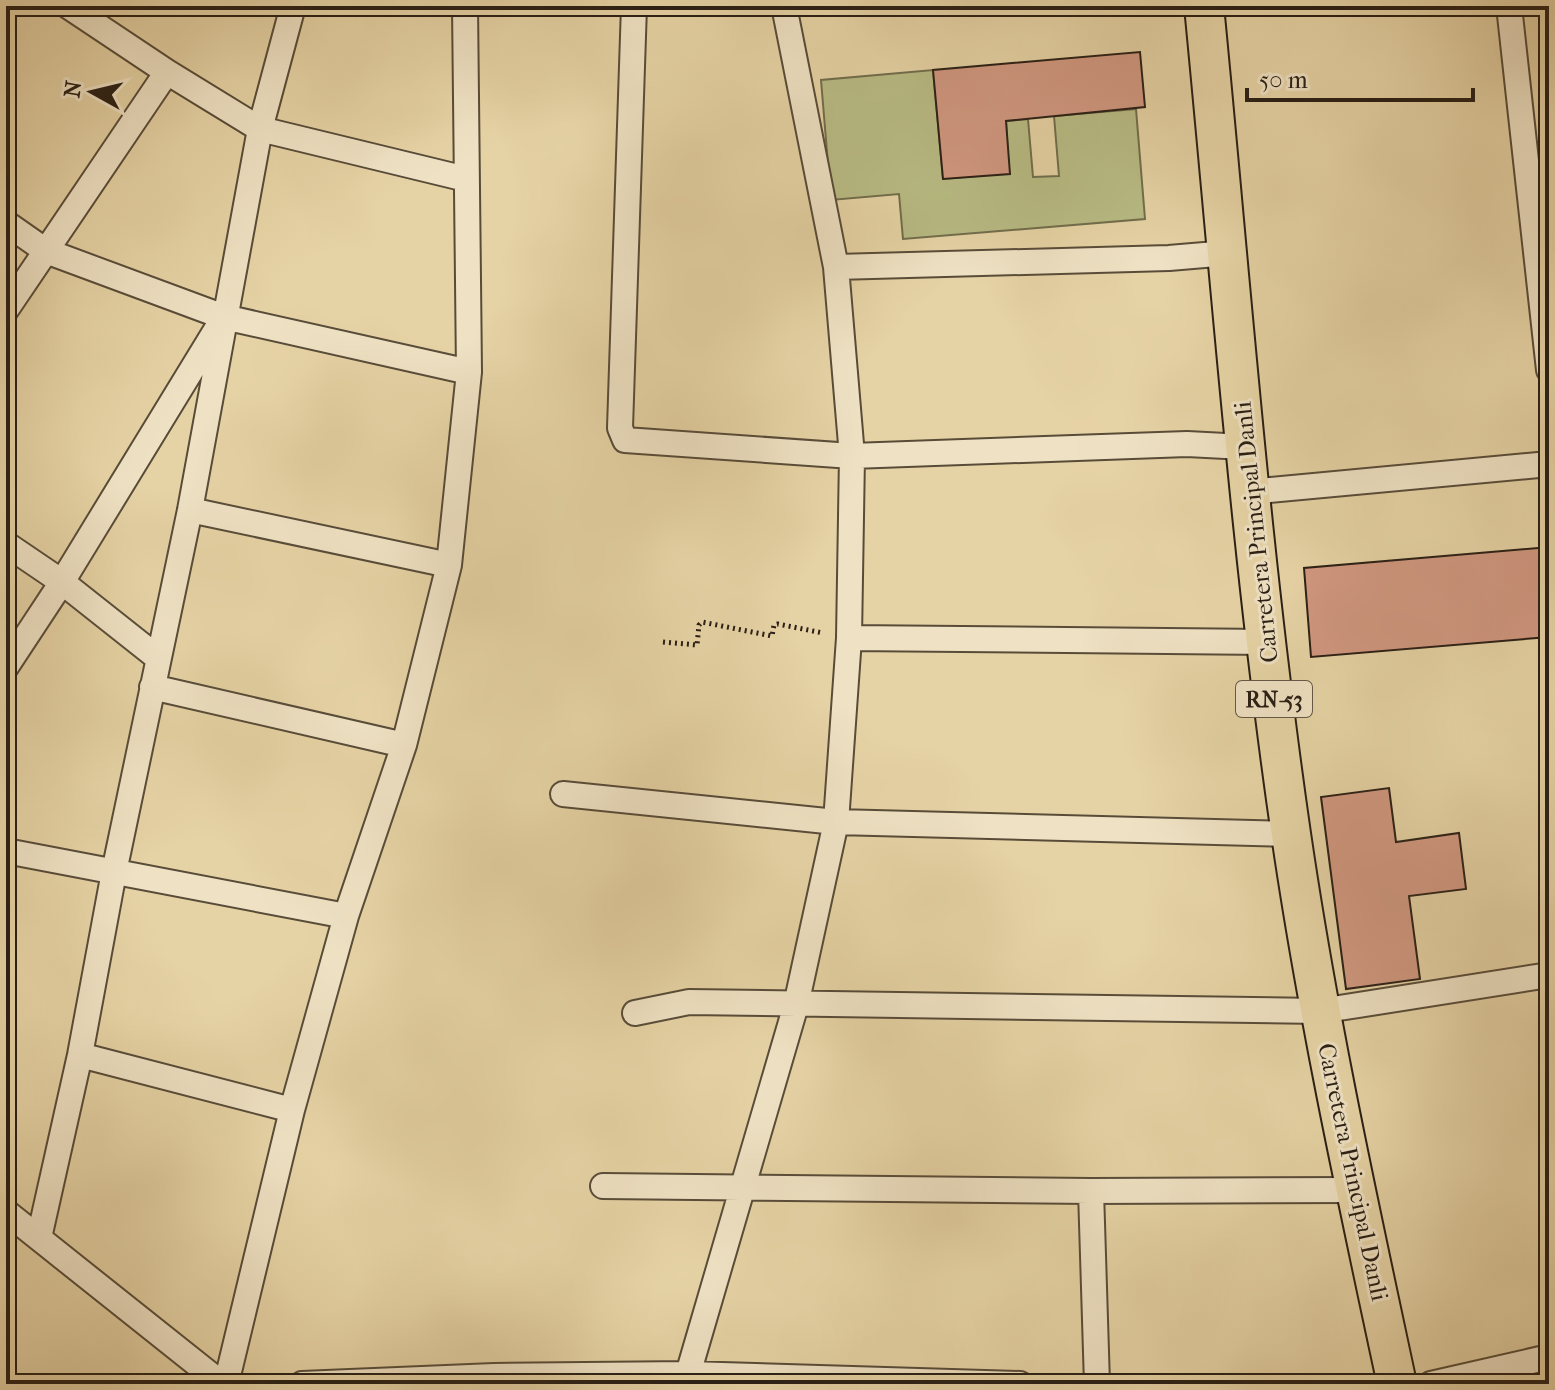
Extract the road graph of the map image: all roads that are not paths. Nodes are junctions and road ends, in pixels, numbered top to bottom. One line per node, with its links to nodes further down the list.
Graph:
1 (68, 6): 8 (street)
2 (293, 6): 9 (street)
3 (465, 6): 10 (street)
4 (634, 6): 20 (street)
5 (784, 6): 14 (street)
6 (1204, 6): 13 (main road, Carretera Principal Danli / RN-53)
7 (1509, 6): 17 (street)
8 (167, 72): 9 (street); 12 (street)
9 (260, 129): 10 (street); 16 (street)
10 (466, 179): 18 (street)
11 (6, 223): 12 (street)
12 (46, 251): 15 (street); 16 (street)
13 (1228, 253): 14 (street); 19 (main road, Carretera Principal Danli / RN-53)
14 (836, 267): 20 (street)
15 (6, 310)
16 (224, 317): 18 (street); 23 (street); 26 (street)
17 (1549, 370)
18 (469, 372): 25 (street)
19 (1245, 447): 20 (street); 22 (main road, Carretera Principal Danli / RN-53)
20 (852, 456): 27 (street)
21 (1549, 464): 22 (street)
22 (1249, 492): 28 (main road, Carretera Principal Danli / RN-53)
23 (190, 510): 25 (street); 29 (street)
24 (6, 544): 26 (street)
25 (449, 565): 32 (street)
26 (62, 582): 29 (street); 30 (street)
27 (849, 638): 28 (street); 34 (street)
28 (1267, 642): 35 (main road, Carretera Principal Danli / RN-53)
29 (158, 658): 31 (street)
30 (6, 667)
31 (152, 687): 32 (street); 37 (street)
32 (404, 745): 38 (street)
33 (563, 794): 34 (street)
34 (836, 822): 35 (street); 40 (street)
35 (1291, 834): 41 (main road, Carretera Principal Danli / RN-53)
36 (6, 851): 37 (street)
37 (114, 872): 38 (street); 43 (street)
38 (346, 916): 44 (street)
39 (1549, 975): 41 (street)
40 (796, 1005): 41 (street); 42 (street); 46 (street)
41 (1320, 1011): 47 (main road, Carretera Principal Danli / RN-53)
42 (635, 1013)
43 (80, 1055): 44 (street); 50 (street)
44 (292, 1110): 54 (street)
45 (603, 1186): 46 (street)
46 (744, 1188): 48 (street); 52 (street)
47 (1355, 1190): 48 (street); 58 (main road, Carretera Principal Danli / RN-53)
48 (1091, 1191): 57 (street)
49 (6, 1212): 50 (street)
50 (39, 1238): 54 (street)
51 (1549, 1357): 59 (street)
52 (684, 1379): 53 (street); 56 (street)
53 (494, 1380): 55 (street)
54 (224, 1384)
55 (302, 1384)
56 (1020, 1384)
57 (1097, 1384)
58 (1397, 1384)
59 (1431, 1384)

